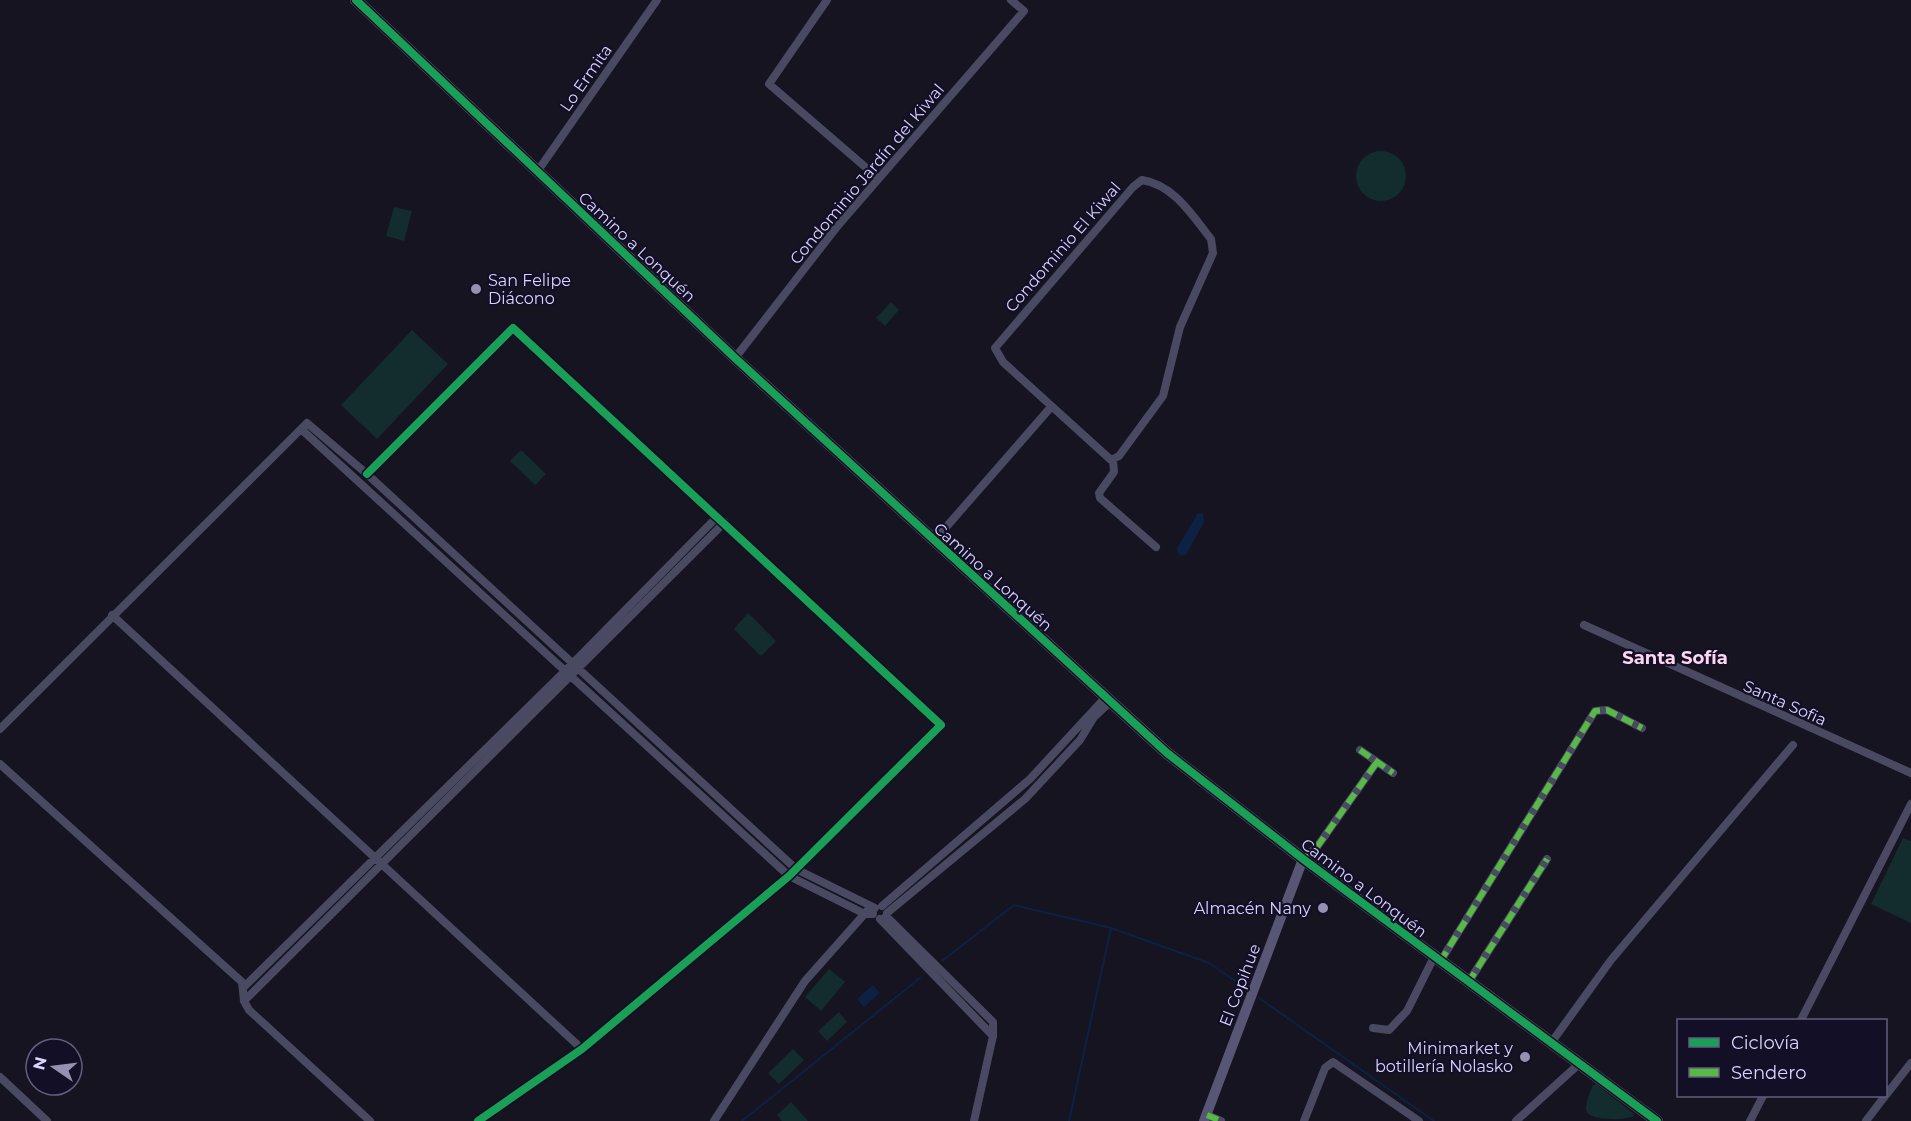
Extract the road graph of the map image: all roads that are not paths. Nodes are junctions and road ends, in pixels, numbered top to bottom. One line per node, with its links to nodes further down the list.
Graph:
1 (356, 0): 5 (main road, Camino a Lonquén)
2 (657, 0): 5 (street, Lo Ermita)
3 (827, 0): 6 (street)
4 (1011, 0): 6 (street, Condominio Jardín del Kiwal)
5 (537, 172): 7 (main road, Camino a Lonquén)
6 (878, 178): 7 (street, Condominio Jardín del Kiwal)
7 (735, 358): 14 (main road, Camino a Lonquén)
8 (1051, 407): 10 (street, Condominio El Kiwal); 10 (street, Condominio El Kiwal); 14 (street)
9 (304, 426): 11 (street); 16 (street); 20 (street)
10 (1113, 460): 15 (street)
11 (367, 474): 12 (street); 18 (street)
12 (718, 516): 13 (street); 18 (street)
13 (725, 522): 19 (street); 36 (street)
14 (934, 541): 22 (main road, Camino a Lonquén)
15 (1156, 548)
16 (112, 615): 24 (street); 32 (street)
17 (1584, 625): 30 (street, Santa Sofia)
18 (573, 663): 19 (street); 20 (street)
19 (580, 670): 21 (street); 36 (street)
20 (565, 671): 21 (street); 32 (street)
21 (572, 678): 35 (street); 37 (street)
22 (1108, 700): 33 (main road, Camino a Lonquén); 38 (street)
23 (1642, 728): 39 (street)
24 (0, 729)
25 (1793, 746): 45 (street)
26 (1360, 750): 27 (street)
27 (1377, 762): 29 (street); 33 (street)
28 (0, 764): 41 (street)
29 (1394, 773)
30 (1911, 773)
31 (1911, 804): 43 (street)
32 (376, 857): 35 (street); 41 (street)
33 (1303, 859): 39 (main road, Camino a Lonquén); 53 (main road, El Copihue)
34 (1547, 859): 40 (street)
35 (383, 863): 42 (street); 46 (street)
36 (796, 869): 37 (street); 38 (street)
37 (789, 876): 38 (street); 46 (street)
38 (877, 912): 57 (street); 58 (street)
39 (1437, 959): 40 (main road, Camino a Lonquén); 44 (street)
40 (1468, 982): 45 (main road, Camino a Lonquén)
41 (244, 987): 42 (street)
42 (244, 1001): 55 (street)
43 (1802, 1019)
44 (1373, 1028)
45 (1551, 1043): 48 (main road, Camino a Lonquén)
46 (582, 1049): 56 (street)
47 (1911, 1063): 50 (street)
48 (1580, 1064): 62 (street); 63 (main road, Camino a Lonquén)
49 (0, 1077): 54 (street)
50 (1887, 1093)
51 (1762, 1097): 64 (street)
52 (1884, 1097): 65 (street)
53 (1205, 1118): 59 (street)
54 (47, 1121)
55 (370, 1121)
56 (478, 1121)
57 (714, 1121)
58 (974, 1121)
59 (1221, 1121)
60 (1304, 1121): 61 (street)
61 (1419, 1121)
62 (1515, 1121)
63 (1657, 1121)
64 (1750, 1121)
65 (1866, 1121)

